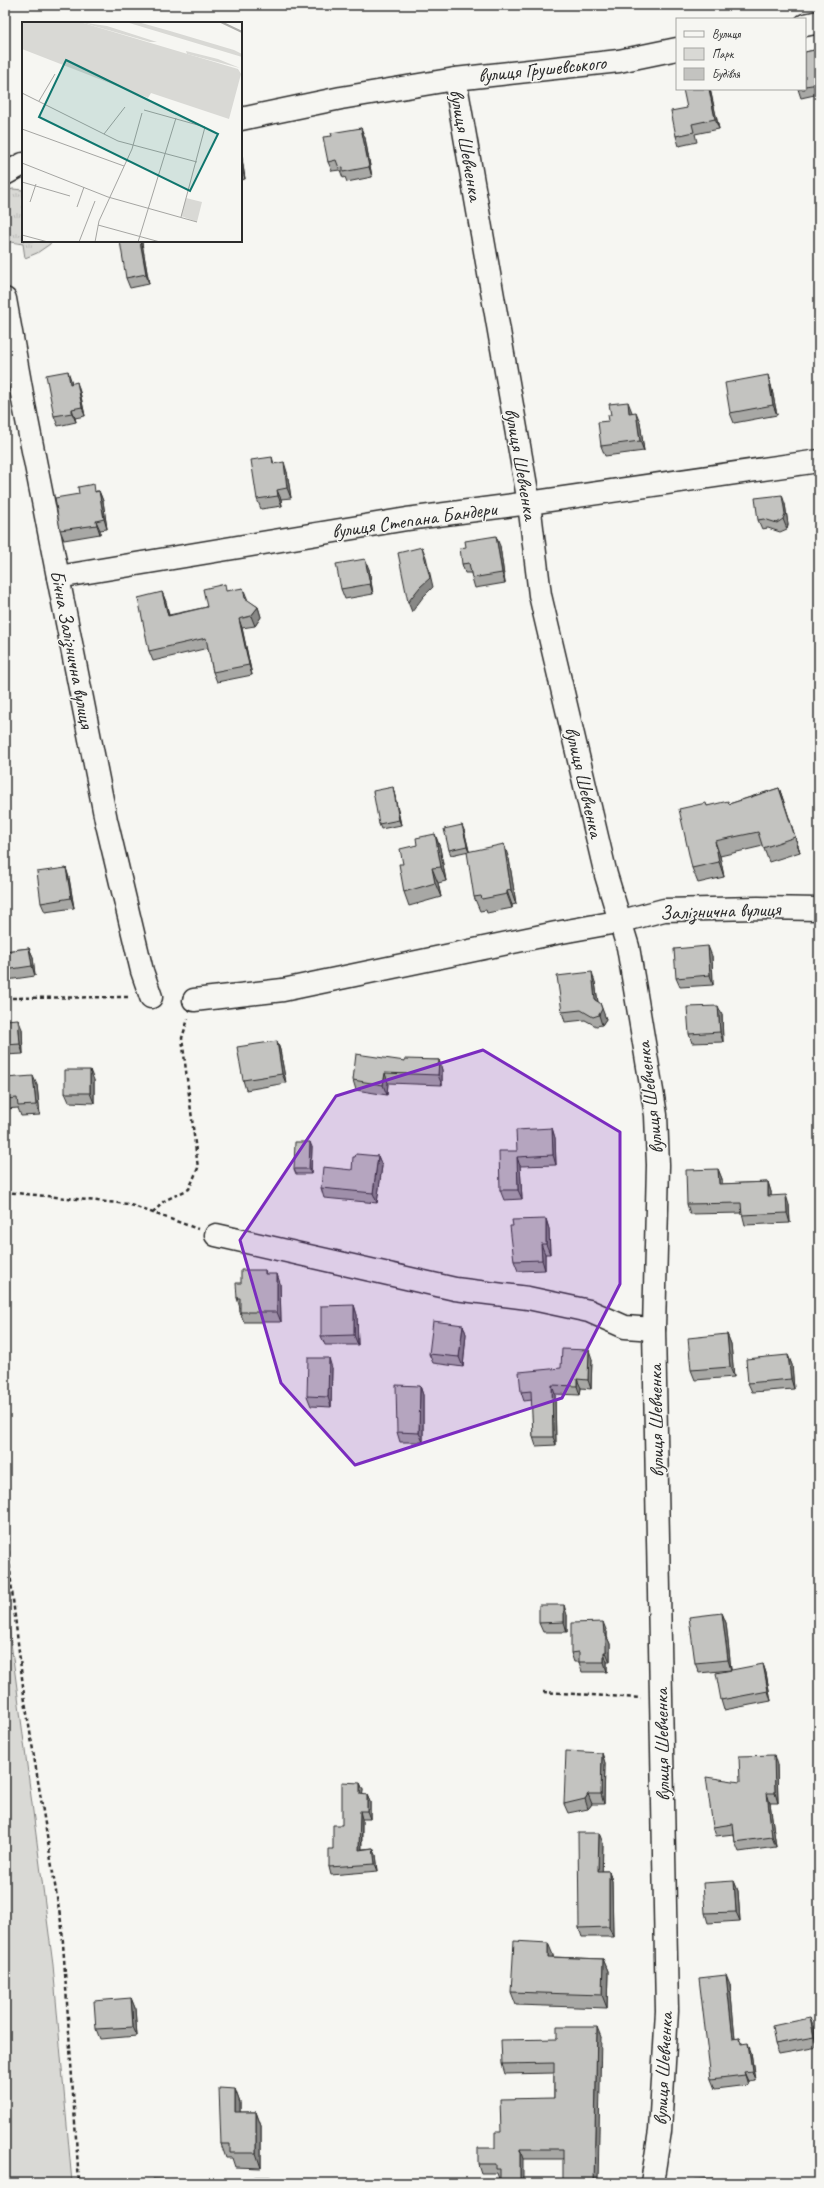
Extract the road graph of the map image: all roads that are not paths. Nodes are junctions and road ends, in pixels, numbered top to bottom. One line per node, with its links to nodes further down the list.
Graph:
1 (819, 22): 2 (street)
2 (806, 24)
3 (676, 49): 4 (street, вулиця Грушевського)
4 (455, 79): 5 (street, вулиця Грушевського); 10 (street, вулиця Шевченка)
5 (242, 119)
6 (22, 165): 7 (street)
7 (5, 174)
8 (5, 299): 11 (street, Бічна Залізнична вулиця)
9 (819, 461): 10 (street, вулиця Степана Бандери)
10 (529, 503): 11 (street, вулиця Степана Бандери); 13 (street, вулиця Шевченка)
11 (58, 577): 14 (street, Бічна Залізнична вулиця)
12 (819, 909): 13 (street, Залізнична вулиця)
13 (622, 921): 15 (street, Залізнична вулиця); 17 (street, вулиця Шевченка)
14 (151, 997)
15 (194, 1000)
16 (216, 1235): 17 (street)
17 (654, 1329): 18 (street, вулиця Шевченка)
18 (652, 2183)

